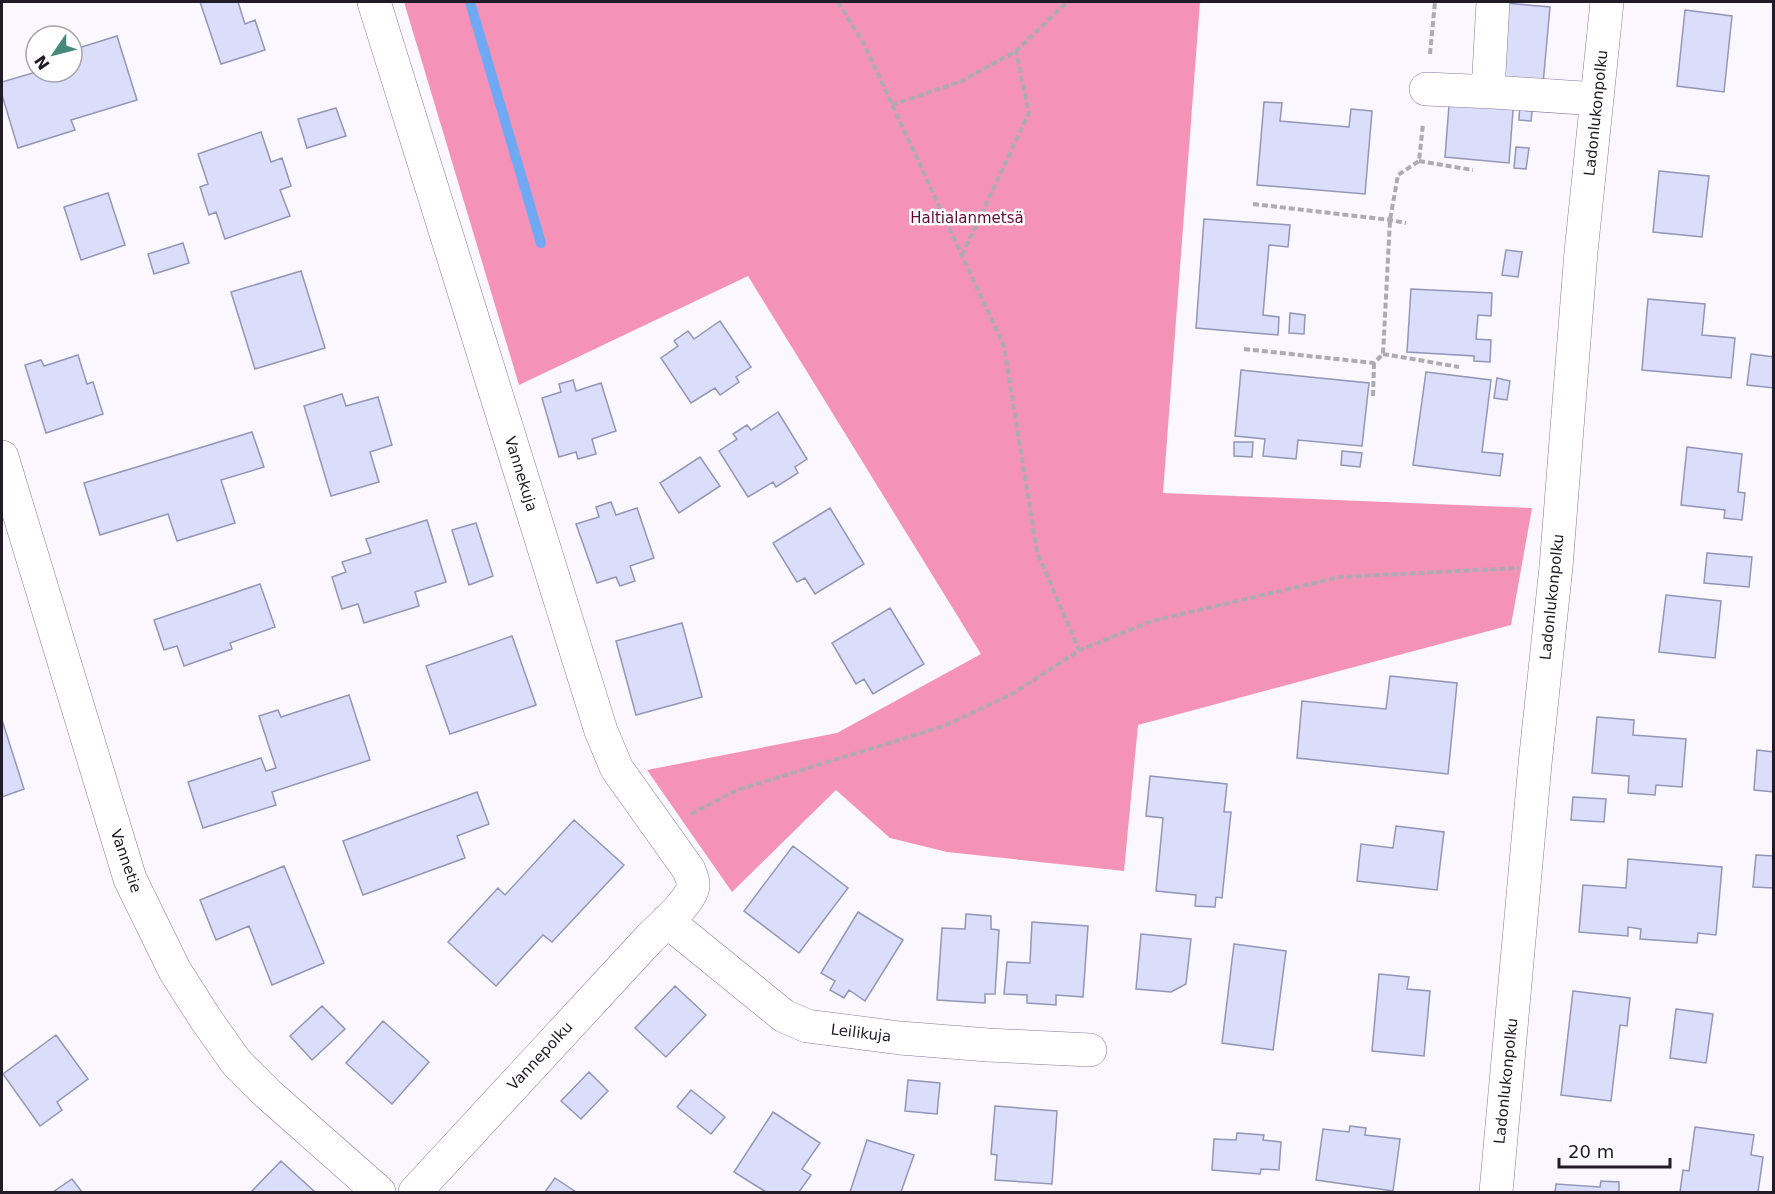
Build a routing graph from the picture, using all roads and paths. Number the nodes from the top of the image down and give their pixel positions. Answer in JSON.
{"nodes":[{"id":1,"x":374,"y":2,"type":"edge"},
{"id":2,"x":838,"y":2,"type":"edge"},
{"id":3,"x":1067,"y":2,"type":"edge"},
{"id":4,"x":1435,"y":2,"type":"edge"},
{"id":5,"x":1493,"y":2,"type":"edge"},
{"id":6,"x":1607,"y":2,"type":"edge"},
{"id":7,"x":1016,"y":51,"type":"junction"},
{"id":8,"x":1426,"y":89,"type":"junction"},
{"id":9,"x":1488,"y":91,"type":"junction"},
{"id":10,"x":1597,"y":99,"type":"junction"},
{"id":11,"x":892,"y":105,"type":"junction"},
{"id":12,"x":1419,"y":161,"type":"junction"},
{"id":13,"x":1473,"y":170,"type":"dead end"},
{"id":14,"x":1253,"y":204,"type":"dead end"},
{"id":15,"x":1390,"y":220,"type":"junction"},
{"id":16,"x":1406,"y":223,"type":"dead end"},
{"id":17,"x":962,"y":255,"type":"junction"},
{"id":18,"x":1244,"y":349,"type":"dead end"},
{"id":19,"x":1383,"y":354,"type":"junction"},
{"id":20,"x":1374,"y":363,"type":"junction"},
{"id":21,"x":1459,"y":367,"type":"dead end"},
{"id":22,"x":1373,"y":396,"type":"dead end"},
{"id":23,"x":2,"y":457,"type":"edge"},
{"id":24,"x":1556,"y":567,"type":"junction"},
{"id":25,"x":1080,"y":650,"type":"junction"},
{"id":26,"x":660,"y":831,"type":"junction"},
{"id":27,"x":667,"y":921,"type":"junction"},
{"id":28,"x":1090,"y":1050,"type":"dead end"},
{"id":29,"x":379,"y":1192,"type":"edge"},
{"id":30,"x":415,"y":1192,"type":"edge"},
{"id":31,"x":1496,"y":1192,"type":"edge"}],
"edges":[{"from":1,"to":26,"type":"street","name":"Vannekuja"},
{"from":2,"to":11,"type":"path"},
{"from":3,"to":7,"type":"path"},
{"from":4,"to":8,"type":"path"},
{"from":5,"to":9,"type":"street"},
{"from":6,"to":10,"type":"street","name":"Ladonlukonpolku"},
{"from":7,"to":11,"type":"path"},
{"from":7,"to":17,"type":"path"},
{"from":8,"to":9,"type":"street"},
{"from":8,"to":12,"type":"path"},
{"from":9,"to":10,"type":"street"},
{"from":10,"to":24,"type":"street","name":"Ladonlukonpolku"},
{"from":11,"to":17,"type":"path"},
{"from":12,"to":13,"type":"path"},
{"from":12,"to":15,"type":"path"},
{"from":14,"to":15,"type":"path"},
{"from":15,"to":16,"type":"path"},
{"from":15,"to":19,"type":"path"},
{"from":17,"to":25,"type":"path"},
{"from":18,"to":20,"type":"path"},
{"from":19,"to":20,"type":"path"},
{"from":19,"to":21,"type":"path"},
{"from":20,"to":22,"type":"path"},
{"from":23,"to":29,"type":"street","name":"Vannetie"},
{"from":24,"to":25,"type":"path"},
{"from":24,"to":31,"type":"street","name":"Ladonlukonpolku"},
{"from":25,"to":26,"type":"path"},
{"from":26,"to":27,"type":"street","name":"Vannekuja"},
{"from":27,"to":28,"type":"street","name":"Leilikuja"},
{"from":27,"to":30,"type":"street","name":"Vannepolku"}]}
